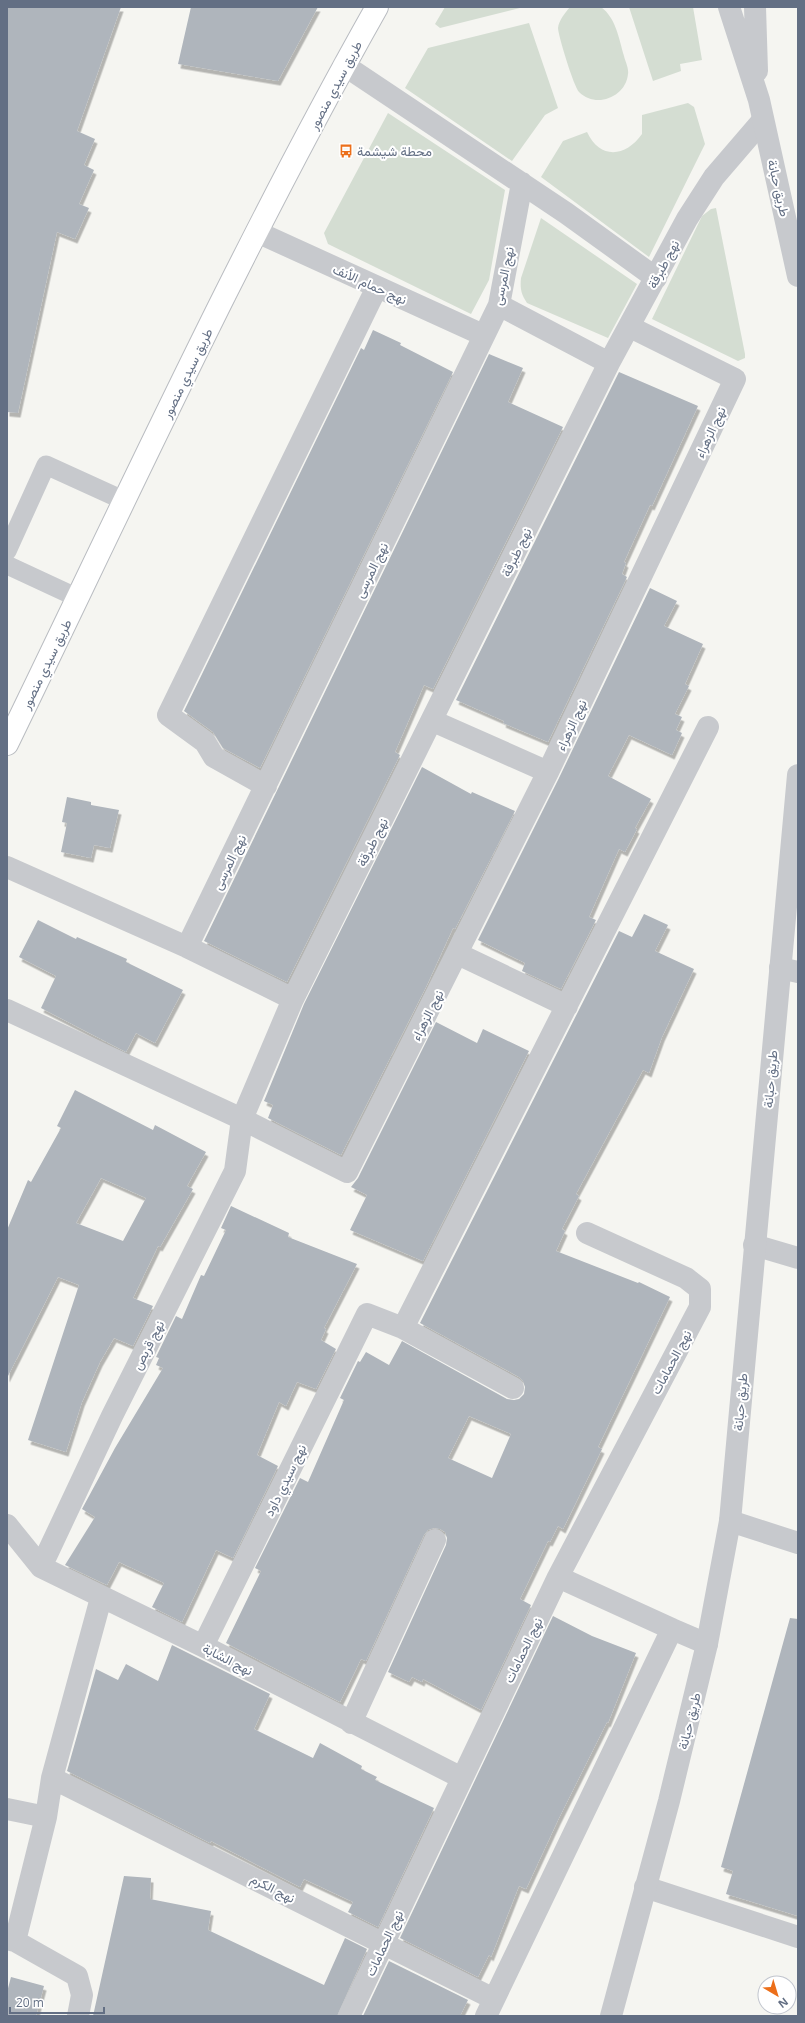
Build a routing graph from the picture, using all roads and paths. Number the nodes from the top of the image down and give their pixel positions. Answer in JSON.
{"nodes":[{"id":1,"x":377,"y":7,"type":"edge"},
{"id":2,"x":729,"y":7,"type":"edge"},
{"id":3,"x":755,"y":7,"type":"edge"},
{"id":4,"x":344,"y":65,"type":"junction"},
{"id":5,"x":761,"y":110,"type":"junction"},
{"id":6,"x":522,"y":183,"type":"junction"},
{"id":7,"x":257,"y":232,"type":"junction"},
{"id":8,"x":798,"y":276,"type":"edge"},
{"id":9,"x":656,"y":278,"type":"junction"},
{"id":10,"x":377,"y":287,"type":"junction"},
{"id":11,"x":499,"y":305,"type":"junction"},
{"id":12,"x":630,"y":327,"type":"junction"},
{"id":13,"x":483,"y":335,"type":"junction"},
{"id":14,"x":610,"y":363,"type":"junction"},
{"id":15,"x":125,"y":501,"type":"junction"},
{"id":16,"x":7,"y":551,"type":"edge"},
{"id":17,"x":7,"y":565,"type":"edge"},
{"id":18,"x":78,"y":598,"type":"junction"},
{"id":19,"x":433,"y":721,"type":"junction"},
{"id":20,"x":708,"y":727,"type":"dead end"},
{"id":21,"x":7,"y":744,"type":"edge"},
{"id":22,"x":548,"y":772,"type":"junction"},
{"id":23,"x":798,"y":775,"type":"edge"},
{"id":24,"x":266,"y":786,"type":"junction"},
{"id":25,"x":7,"y":867,"type":"edge"},
{"id":26,"x":187,"y":947,"type":"junction"},
{"id":27,"x":458,"y":954,"type":"junction"},
{"id":28,"x":789,"y":970,"type":"edge"},
{"id":29,"x":293,"y":999,"type":"junction"},
{"id":30,"x":567,"y":1006,"type":"junction"},
{"id":31,"x":7,"y":1010,"type":"edge"},
{"id":32,"x":242,"y":1119,"type":"junction"},
{"id":33,"x":587,"y":1232,"type":"dead end"},
{"id":34,"x":754,"y":1245,"type":"junction"},
{"id":35,"x":798,"y":1258,"type":"edge"},
{"id":36,"x":402,"y":1328,"type":"junction"},
{"id":37,"x":513,"y":1388,"type":"dead end"},
{"id":38,"x":730,"y":1521,"type":"junction"},
{"id":39,"x":7,"y":1525,"type":"edge"},
{"id":40,"x":435,"y":1540,"type":"dead end"},
{"id":41,"x":798,"y":1543,"type":"edge"},
{"id":42,"x":41,"y":1567,"type":"junction"},
{"id":43,"x":558,"y":1577,"type":"junction"},
{"id":44,"x":101,"y":1598,"type":"junction"},
{"id":45,"x":672,"y":1629,"type":"junction"},
{"id":46,"x":708,"y":1644,"type":"junction"},
{"id":47,"x":203,"y":1646,"type":"junction"},
{"id":48,"x":351,"y":1723,"type":"junction"},
{"id":49,"x":52,"y":1778,"type":"junction"},
{"id":50,"x":462,"y":1778,"type":"junction"},
{"id":51,"x":7,"y":1809,"type":"edge"},
{"id":52,"x":46,"y":1817,"type":"junction"},
{"id":53,"x":646,"y":1887,"type":"junction"},
{"id":54,"x":798,"y":1938,"type":"edge"},
{"id":55,"x":11,"y":1940,"type":"edge"},
{"id":56,"x":384,"y":1944,"type":"junction"},
{"id":57,"x":490,"y":2008,"type":"edge"},
{"id":58,"x":78,"y":2016,"type":"edge"},
{"id":59,"x":349,"y":2016,"type":"edge"},
{"id":60,"x":611,"y":2016,"type":"edge"}],
"edges":[{"from":1,"to":4,"type":"main road","name":"طريق سيدي منصور"},
{"from":2,"to":5,"type":"street","name":"طريق حبانة"},
{"from":3,"to":5,"type":"street","name":"طريق حبانة"},
{"from":4,"to":6,"type":"street"},
{"from":4,"to":7,"type":"main road","name":"طريق سيدي منصور"},
{"from":5,"to":8,"type":"street","name":"طريق حبانة"},
{"from":5,"to":9,"type":"street","name":"نهج طبرقة"},
{"from":6,"to":9,"type":"street"},
{"from":6,"to":11,"type":"street","name":"نهج المرسى"},
{"from":7,"to":10,"type":"street","name":"نهج حمام الأنف"},
{"from":7,"to":15,"type":"main road","name":"طريق سيدي منصور"},
{"from":9,"to":12,"type":"street","name":"نهج طبرقة"},
{"from":10,"to":13,"type":"street","name":"نهج حمام الأنف"},
{"from":10,"to":24,"type":"street"},
{"from":11,"to":13,"type":"street","name":"نهج المرسى"},
{"from":11,"to":14,"type":"street"},
{"from":12,"to":14,"type":"street","name":"نهج طبرقة"},
{"from":12,"to":22,"type":"street","name":"نهج الزهراء"},
{"from":13,"to":24,"type":"street","name":"نهج المرسى"},
{"from":14,"to":19,"type":"street","name":"نهج طبرقة"},
{"from":15,"to":16,"type":"lane"},
{"from":15,"to":18,"type":"main road","name":"طريق سيدي منصور"},
{"from":17,"to":18,"type":"lane"},
{"from":18,"to":21,"type":"main road","name":"طريق سيدي منصور"},
{"from":19,"to":22,"type":"street"},
{"from":19,"to":29,"type":"street","name":"نهج طبرقة"},
{"from":20,"to":30,"type":"street"},
{"from":22,"to":27,"type":"street","name":"نهج الزهراء"},
{"from":23,"to":28,"type":"street","name":"طريق حبانة"},
{"from":24,"to":26,"type":"street","name":"نهج المرسى"},
{"from":25,"to":26,"type":"street"},
{"from":26,"to":29,"type":"street"},
{"from":27,"to":30,"type":"street"},
{"from":27,"to":32,"type":"street","name":"نهج الزهراء"},
{"from":28,"to":34,"type":"street","name":"طريق حبانة"},
{"from":29,"to":32,"type":"street","name":"نهج طبرقة"},
{"from":30,"to":36,"type":"street"},
{"from":31,"to":32,"type":"street"},
{"from":32,"to":42,"type":"street","name":"نهج قربص"},
{"from":33,"to":43,"type":"street","name":"نهج الحمامات"},
{"from":34,"to":35,"type":"street"},
{"from":34,"to":38,"type":"street","name":"طريق حبانة"},
{"from":36,"to":37,"type":"street"},
{"from":36,"to":47,"type":"street","name":"نهج سيدي داود"},
{"from":38,"to":41,"type":"street"},
{"from":38,"to":46,"type":"street","name":"طريق حبانة"},
{"from":39,"to":42,"type":"street","name":"نهج الشابة"},
{"from":40,"to":48,"type":"street"},
{"from":42,"to":44,"type":"street","name":"نهج الشابة"},
{"from":43,"to":45,"type":"street"},
{"from":43,"to":50,"type":"street","name":"نهج الحمامات"},
{"from":44,"to":47,"type":"street","name":"نهج الشابة"},
{"from":44,"to":49,"type":"street"},
{"from":45,"to":46,"type":"street"},
{"from":45,"to":57,"type":"street"},
{"from":46,"to":53,"type":"street","name":"طريق حبانة"},
{"from":47,"to":48,"type":"street","name":"نهج الشابة"},
{"from":48,"to":50,"type":"street","name":"نهج الشابة"},
{"from":49,"to":52,"type":"street"},
{"from":49,"to":56,"type":"street","name":"نهج الكرم"},
{"from":50,"to":56,"type":"street","name":"نهج الحمامات"},
{"from":51,"to":52,"type":"street"},
{"from":52,"to":55,"type":"street"},
{"from":53,"to":54,"type":"street"},
{"from":53,"to":60,"type":"street","name":"طريق حبانة"},
{"from":55,"to":58,"type":"street"},
{"from":56,"to":57,"type":"street","name":"نهج الكرم"},
{"from":56,"to":59,"type":"street","name":"نهج الحمامات"}]}
